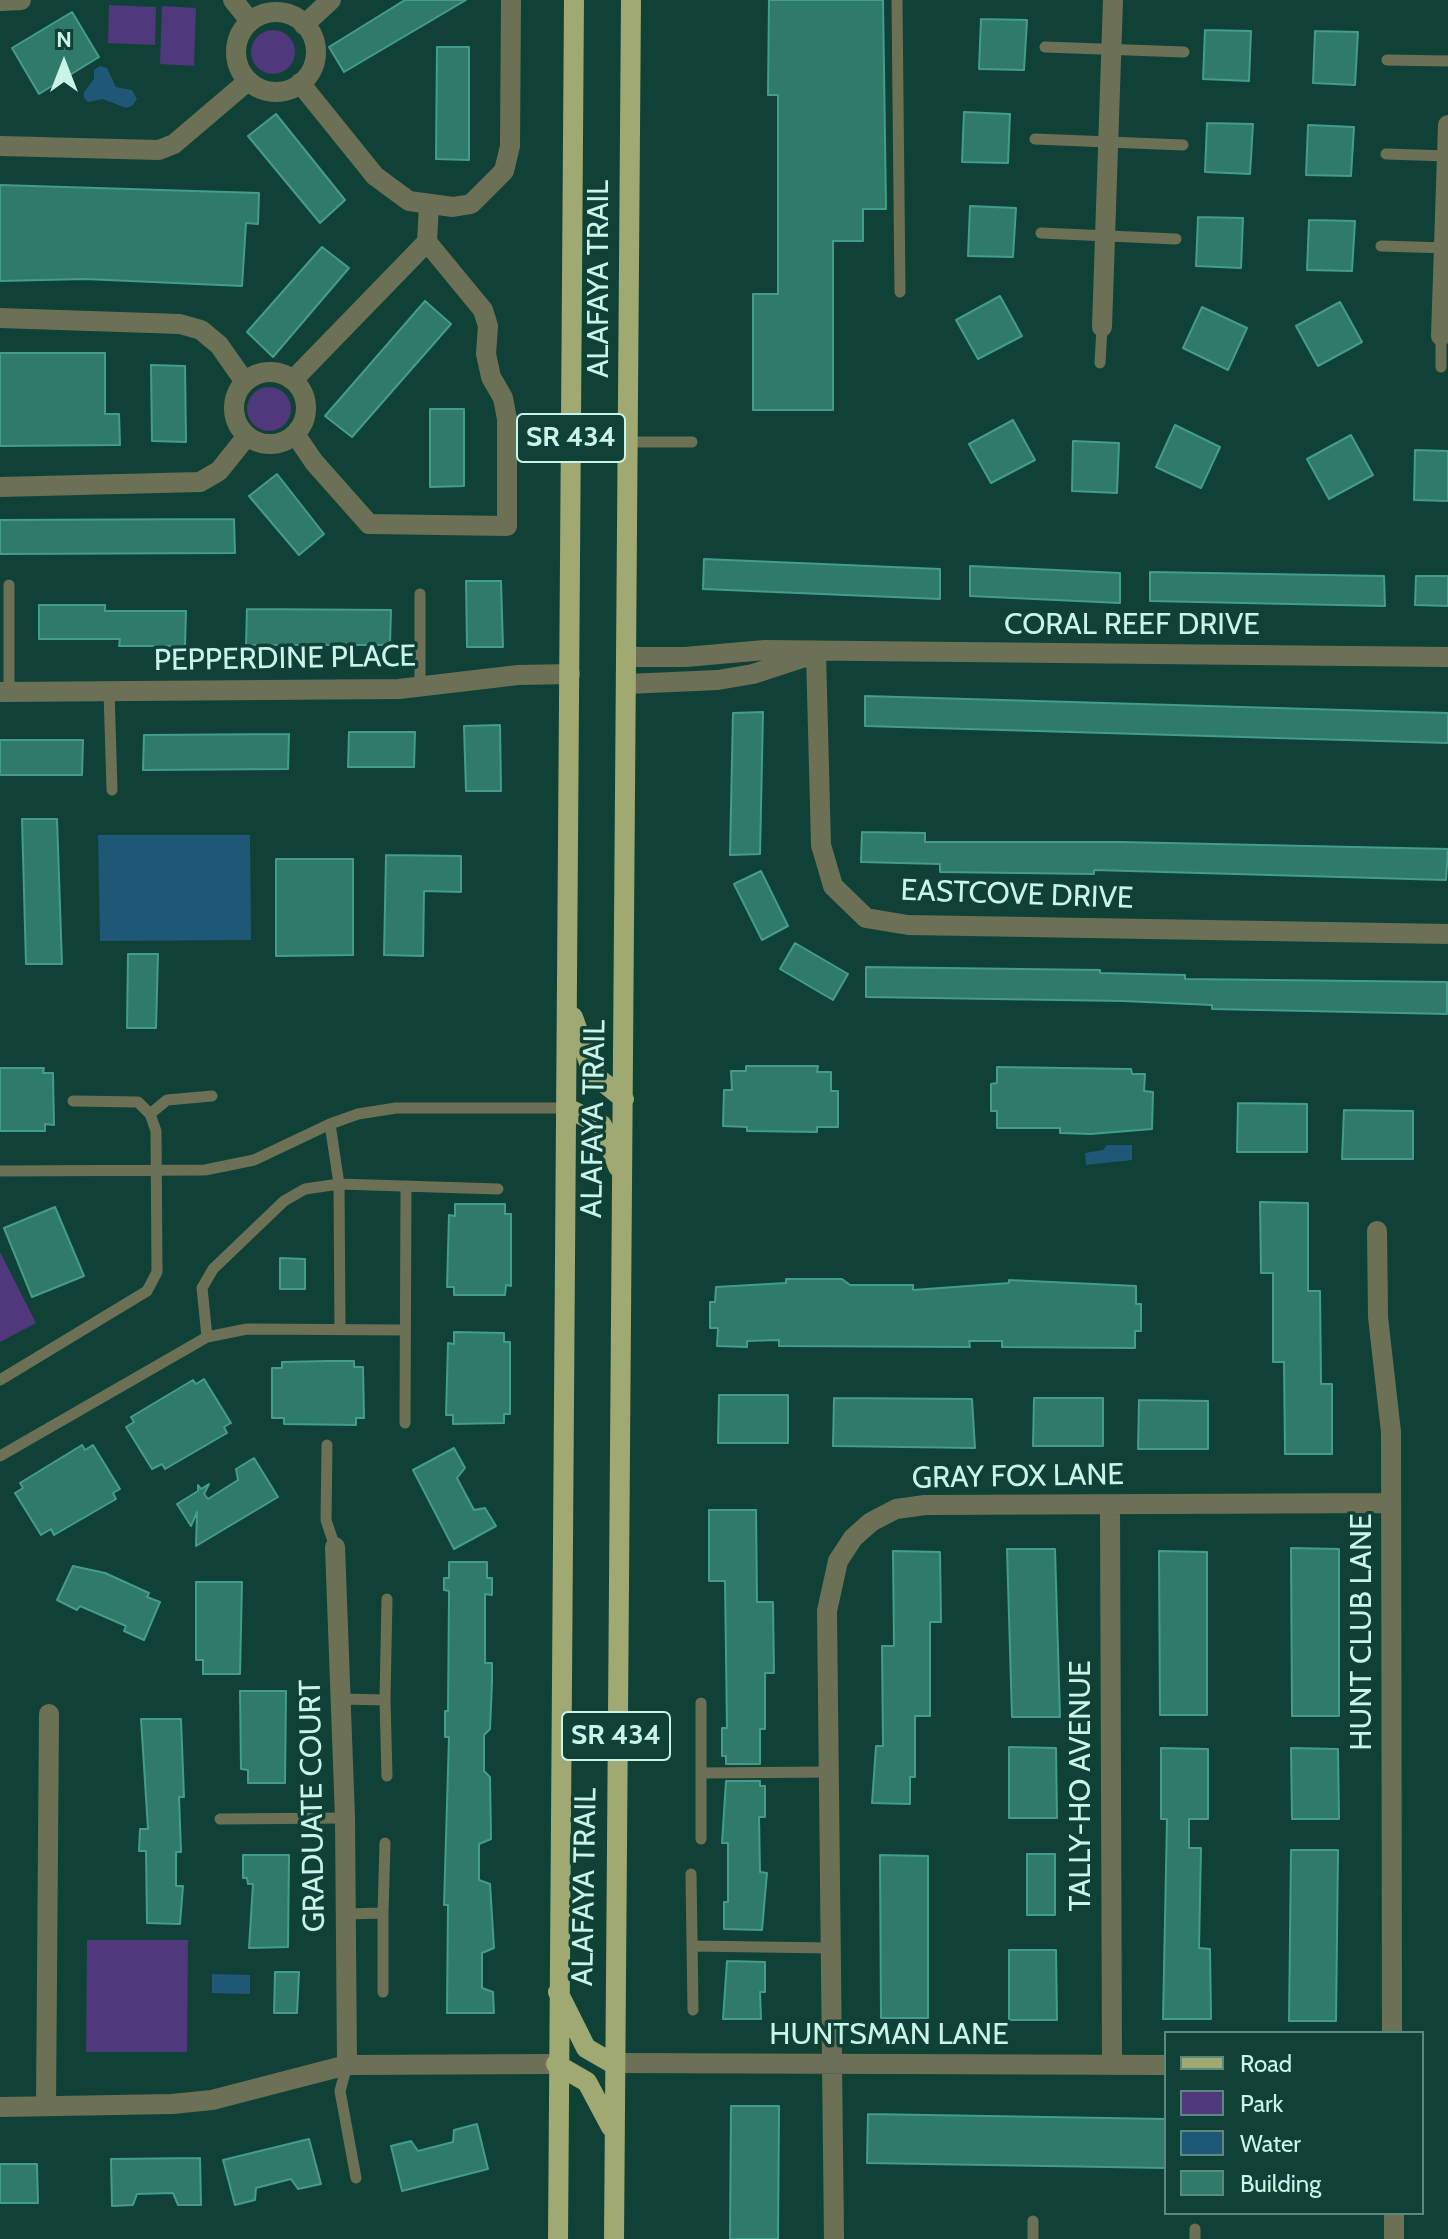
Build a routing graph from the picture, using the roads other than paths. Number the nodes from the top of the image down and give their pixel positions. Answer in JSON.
{"nodes":[{"id":1,"x":21,"y":0,"type":"edge"},
{"id":2,"x":233,"y":0,"type":"edge"},
{"id":3,"x":331,"y":0,"type":"edge"},
{"id":4,"x":511,"y":0,"type":"edge"},
{"id":5,"x":574,"y":0,"type":"edge"},
{"id":6,"x":631,"y":0,"type":"edge"},
{"id":7,"x":897,"y":0,"type":"edge"},
{"id":8,"x":1113,"y":0,"type":"edge"},
{"id":9,"x":0,"y":1,"type":"edge"},
{"id":10,"x":250,"y":21,"type":"junction"},
{"id":11,"x":304,"y":25,"type":"junction"},
{"id":12,"x":1045,"y":47,"type":"dead end"},
{"id":13,"x":1111,"y":49,"type":"junction"},
{"id":14,"x":1184,"y":52,"type":"dead end"},
{"id":15,"x":1387,"y":60,"type":"dead end"},
{"id":16,"x":1448,"y":61,"type":"edge"},
{"id":17,"x":248,"y":81,"type":"junction"},
{"id":18,"x":300,"y":83,"type":"junction"},
{"id":19,"x":1448,"y":125,"type":"edge"},
{"id":20,"x":1035,"y":139,"type":"dead end"},
{"id":21,"x":1108,"y":142,"type":"junction"},
{"id":22,"x":1183,"y":145,"type":"dead end"},
{"id":23,"x":0,"y":146,"type":"edge"},
{"id":24,"x":1386,"y":154,"type":"dead end"},
{"id":25,"x":1448,"y":156,"type":"edge"},
{"id":26,"x":429,"y":204,"type":"junction"},
{"id":27,"x":1041,"y":233,"type":"dead end"},
{"id":28,"x":1105,"y":236,"type":"junction"},
{"id":29,"x":1176,"y":239,"type":"dead end"},
{"id":30,"x":427,"y":242,"type":"junction"},
{"id":31,"x":1381,"y":246,"type":"dead end"},
{"id":32,"x":1446,"y":248,"type":"edge"},
{"id":33,"x":900,"y":292,"type":"dead end"},
{"id":34,"x":0,"y":318,"type":"edge"},
{"id":35,"x":1102,"y":327,"type":"joint"},
{"id":36,"x":1441,"y":336,"type":"joint"},
{"id":37,"x":1100,"y":363,"type":"dead end"},
{"id":38,"x":1441,"y":367,"type":"dead end"},
{"id":39,"x":293,"y":380,"type":"junction"},
{"id":40,"x":245,"y":382,"type":"junction"},
{"id":41,"x":295,"y":434,"type":"junction"},
{"id":42,"x":247,"y":436,"type":"junction"},
{"id":43,"x":628,"y":442,"type":"junction"},
{"id":44,"x":692,"y":442,"type":"dead end"},
{"id":45,"x":0,"y":487,"type":"edge"},
{"id":46,"x":9,"y":585,"type":"dead end"},
{"id":47,"x":420,"y":594,"type":"dead end"},
{"id":48,"x":816,"y":653,"type":"junction"},
{"id":49,"x":627,"y":657,"type":"junction"},
{"id":50,"x":1448,"y":657,"type":"edge"},
{"id":51,"x":570,"y":674,"type":"junction"},
{"id":52,"x":627,"y":684,"type":"junction"},
{"id":53,"x":420,"y":687,"type":"junction"},
{"id":54,"x":109,"y":691,"type":"junction"},
{"id":55,"x":4,"y":692,"type":"edge"},
{"id":56,"x":112,"y":790,"type":"dead end"},
{"id":57,"x":1448,"y":934,"type":"edge"},
{"id":58,"x":568,"y":1002,"type":"junction"},
{"id":59,"x":212,"y":1096,"type":"dead end"},
{"id":60,"x":624,"y":1099,"type":"junction"},
{"id":61,"x":73,"y":1101,"type":"dead end"},
{"id":62,"x":567,"y":1108,"type":"junction"},
{"id":63,"x":150,"y":1114,"type":"junction"},
{"id":64,"x":330,"y":1124,"type":"junction"},
{"id":65,"x":157,"y":1170,"type":"junction"},
{"id":66,"x":0,"y":1171,"type":"edge"},
{"id":67,"x":623,"y":1178,"type":"junction"},
{"id":68,"x":339,"y":1184,"type":"junction"},
{"id":69,"x":406,"y":1186,"type":"junction"},
{"id":70,"x":498,"y":1189,"type":"dead end"},
{"id":71,"x":1377,"y":1231,"type":"dead end"},
{"id":72,"x":340,"y":1329,"type":"junction"},
{"id":73,"x":405,"y":1330,"type":"junction"},
{"id":74,"x":207,"y":1337,"type":"junction"},
{"id":75,"x":0,"y":1380,"type":"edge"},
{"id":76,"x":405,"y":1423,"type":"dead end"},
{"id":77,"x":327,"y":1445,"type":"dead end"},
{"id":78,"x":0,"y":1456,"type":"edge"},
{"id":79,"x":1391,"y":1503,"type":"junction"},
{"id":80,"x":1110,"y":1506,"type":"junction"},
{"id":81,"x":335,"y":1547,"type":"joint"},
{"id":82,"x":387,"y":1599,"type":"dead end"},
{"id":83,"x":341,"y":1699,"type":"junction"},
{"id":84,"x":385,"y":1700,"type":"junction"},
{"id":85,"x":701,"y":1703,"type":"dead end"},
{"id":86,"x":49,"y":1714,"type":"dead end"},
{"id":87,"x":830,"y":1772,"type":"junction"},
{"id":88,"x":702,"y":1773,"type":"junction"},
{"id":89,"x":387,"y":1776,"type":"dead end"},
{"id":90,"x":345,"y":1818,"type":"junction"},
{"id":91,"x":220,"y":1819,"type":"dead end"},
{"id":92,"x":701,"y":1839,"type":"dead end"},
{"id":93,"x":385,"y":1843,"type":"dead end"},
{"id":94,"x":691,"y":1874,"type":"dead end"},
{"id":95,"x":383,"y":1913,"type":"junction"},
{"id":96,"x":346,"y":1914,"type":"junction"},
{"id":97,"x":692,"y":1946,"type":"junction"},
{"id":98,"x":831,"y":1948,"type":"junction"},
{"id":99,"x":557,"y":1988,"type":"junction"},
{"id":100,"x":383,"y":1992,"type":"dead end"},
{"id":101,"x":693,"y":2010,"type":"dead end"},
{"id":102,"x":1392,"y":2031,"type":"edge"},
{"id":103,"x":612,"y":2063,"type":"junction"},
{"id":104,"x":556,"y":2064,"type":"junction"},
{"id":105,"x":347,"y":2065,"type":"junction"},
{"id":106,"x":1112,"y":2065,"type":"junction"},
{"id":107,"x":1164,"y":2065,"type":"edge"},
{"id":108,"x":831,"y":2066,"type":"junction"},
{"id":109,"x":46,"y":2106,"type":"junction"},
{"id":110,"x":0,"y":2107,"type":"edge"},
{"id":111,"x":612,"y":2130,"type":"junction"},
{"id":112,"x":356,"y":2178,"type":"dead end"},
{"id":113,"x":1394,"y":2215,"type":"edge"},
{"id":114,"x":1033,"y":2221,"type":"dead end"},
{"id":115,"x":558,"y":2239,"type":"edge"},
{"id":116,"x":614,"y":2239,"type":"edge"},
{"id":117,"x":834,"y":2239,"type":"edge"},
{"id":118,"x":1033,"y":2239,"type":"edge"},
{"id":119,"x":1394,"y":2239,"type":"edge"}],
"edges":[{"from":1,"to":9,"type":"street"},
{"from":2,"to":10,"type":"street"},
{"from":3,"to":11,"type":"street"},
{"from":4,"to":26,"type":"street"},
{"from":5,"to":51,"type":"main road","name":"ALAFAYA TRAIL","number":"SR 434"},
{"from":6,"to":43,"type":"main road","name":"ALAFAYA TRAIL","number":"SR 434"},
{"from":7,"to":33,"type":"lane"},
{"from":8,"to":13,"type":"street"},
{"from":10,"to":11,"type":"street"},
{"from":10,"to":17,"type":"street"},
{"from":11,"to":18,"type":"street"},
{"from":12,"to":13,"type":"lane"},
{"from":13,"to":14,"type":"lane"},
{"from":13,"to":21,"type":"street"},
{"from":15,"to":16,"type":"lane"},
{"from":17,"to":18,"type":"street"},
{"from":17,"to":23,"type":"street"},
{"from":18,"to":26,"type":"street"},
{"from":19,"to":25,"type":"street"},
{"from":20,"to":21,"type":"lane"},
{"from":21,"to":22,"type":"lane"},
{"from":21,"to":28,"type":"street"},
{"from":24,"to":25,"type":"lane"},
{"from":25,"to":32,"type":"street"},
{"from":26,"to":30,"type":"street"},
{"from":27,"to":28,"type":"lane"},
{"from":28,"to":29,"type":"lane"},
{"from":28,"to":35,"type":"street"},
{"from":30,"to":39,"type":"street"},
{"from":30,"to":41,"type":"street"},
{"from":31,"to":32,"type":"lane"},
{"from":32,"to":36,"type":"street"},
{"from":34,"to":40,"type":"street"},
{"from":35,"to":37,"type":"lane"},
{"from":36,"to":38,"type":"lane"},
{"from":39,"to":40,"type":"street"},
{"from":39,"to":41,"type":"street"},
{"from":40,"to":42,"type":"street"},
{"from":41,"to":42,"type":"street"},
{"from":42,"to":45,"type":"street"},
{"from":43,"to":44,"type":"lane"},
{"from":43,"to":49,"type":"main road","name":"ALAFAYA TRAIL","number":"SR 434"},
{"from":46,"to":55,"type":"lane"},
{"from":47,"to":53,"type":"lane"},
{"from":48,"to":49,"type":"street","name":"CORAL REEF DRIVE"},
{"from":48,"to":50,"type":"street","name":"CORAL REEF DRIVE"},
{"from":48,"to":52,"type":"street","name":"CORAL REEF DRIVE"},
{"from":48,"to":57,"type":"street","name":"EASTCOVE DRIVE"},
{"from":49,"to":52,"type":"main road","name":"ALAFAYA TRAIL","number":"SR 434"},
{"from":51,"to":53,"type":"street","name":"PEPPERDINE PLACE"},
{"from":51,"to":58,"type":"main road","name":"ALAFAYA TRAIL","number":"SR 434"},
{"from":52,"to":60,"type":"main road","name":"ALAFAYA TRAIL","number":"SR 434"},
{"from":53,"to":54,"type":"street","name":"PEPPERDINE PLACE"},
{"from":54,"to":55,"type":"street","name":"PEPPERDINE PLACE"},
{"from":54,"to":56,"type":"lane"},
{"from":58,"to":60,"type":"main road"},
{"from":58,"to":62,"type":"main road","name":"ALAFAYA TRAIL","number":"SR 434"},
{"from":59,"to":63,"type":"lane"},
{"from":60,"to":67,"type":"main road","name":"ALAFAYA TRAIL","number":"SR 434"},
{"from":61,"to":63,"type":"lane"},
{"from":62,"to":64,"type":"lane"},
{"from":62,"to":67,"type":"main road"},
{"from":62,"to":99,"type":"main road","name":"ALAFAYA TRAIL","number":"SR 434"},
{"from":63,"to":65,"type":"lane"},
{"from":64,"to":65,"type":"lane"},
{"from":64,"to":68,"type":"lane"},
{"from":65,"to":66,"type":"lane"},
{"from":65,"to":75,"type":"lane"},
{"from":67,"to":103,"type":"main road","name":"ALAFAYA TRAIL","number":"SR 434"},
{"from":68,"to":69,"type":"lane"},
{"from":68,"to":72,"type":"lane"},
{"from":68,"to":74,"type":"lane"},
{"from":69,"to":70,"type":"lane"},
{"from":69,"to":73,"type":"lane"},
{"from":71,"to":79,"type":"street","name":"HUNT CLUB LANE"},
{"from":72,"to":73,"type":"lane"},
{"from":72,"to":74,"type":"lane"},
{"from":73,"to":76,"type":"lane"},
{"from":74,"to":78,"type":"lane"},
{"from":77,"to":81,"type":"lane"},
{"from":79,"to":80,"type":"street","name":"GRAY FOX LANE"},
{"from":79,"to":102,"type":"street","name":"HUNT CLUB LANE"},
{"from":80,"to":87,"type":"street","name":"GRAY FOX LANE"},
{"from":80,"to":106,"type":"street","name":"TALLY-HO AVENUE"},
{"from":81,"to":83,"type":"street","name":"GRADUATE COURT"},
{"from":82,"to":84,"type":"lane"},
{"from":83,"to":84,"type":"lane"},
{"from":83,"to":90,"type":"street","name":"GRADUATE COURT"},
{"from":84,"to":89,"type":"lane"},
{"from":85,"to":88,"type":"lane"},
{"from":86,"to":109,"type":"street"},
{"from":87,"to":88,"type":"lane"},
{"from":87,"to":98,"type":"street","name":"GRAY FOX LANE"},
{"from":88,"to":92,"type":"lane"},
{"from":90,"to":91,"type":"lane"},
{"from":90,"to":96,"type":"street","name":"GRADUATE COURT"},
{"from":93,"to":95,"type":"lane"},
{"from":94,"to":97,"type":"lane"},
{"from":95,"to":96,"type":"lane"},
{"from":95,"to":100,"type":"lane"},
{"from":96,"to":105,"type":"street","name":"GRADUATE COURT"},
{"from":97,"to":98,"type":"lane"},
{"from":97,"to":101,"type":"lane"},
{"from":98,"to":108,"type":"street","name":"GRAY FOX LANE"},
{"from":99,"to":103,"type":"main road"},
{"from":99,"to":104,"type":"main road","name":"ALAFAYA TRAIL","number":"SR 434"},
{"from":103,"to":108,"type":"street","name":"HUNTSMAN LANE"},
{"from":103,"to":111,"type":"main road","name":"ALAFAYA TRAIL","number":"SR 434"},
{"from":104,"to":105,"type":"street"},
{"from":104,"to":111,"type":"main road"},
{"from":104,"to":115,"type":"main road","name":"ALAFAYA TRAIL","number":"SR 434"},
{"from":105,"to":109,"type":"street"},
{"from":105,"to":112,"type":"lane"},
{"from":106,"to":107,"type":"street","name":"HUNTSMAN LANE"},
{"from":106,"to":108,"type":"street","name":"HUNTSMAN LANE"},
{"from":108,"to":117,"type":"street","name":"GRAY FOX LANE"},
{"from":109,"to":110,"type":"street"},
{"from":111,"to":116,"type":"main road","name":"ALAFAYA TRAIL","number":"SR 434"},
{"from":113,"to":119,"type":"street"},
{"from":114,"to":118,"type":"lane"}]}
